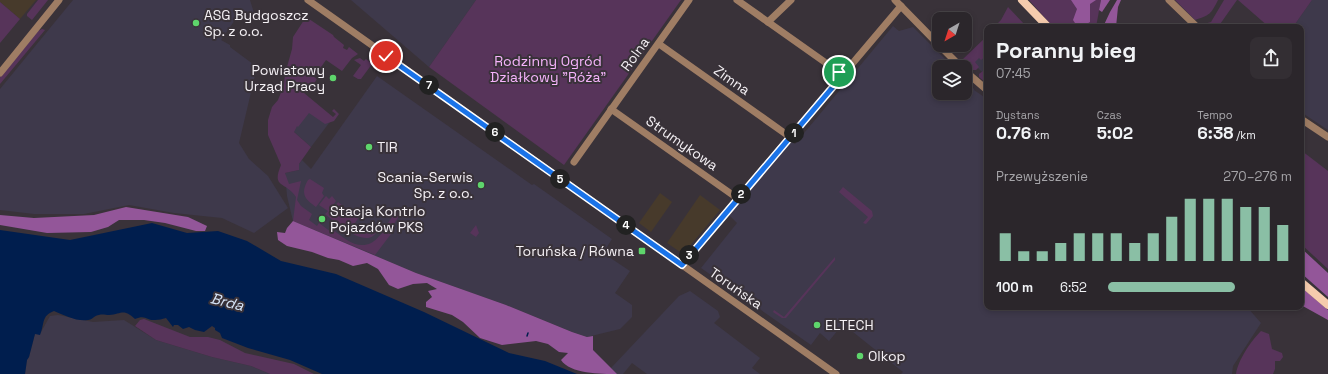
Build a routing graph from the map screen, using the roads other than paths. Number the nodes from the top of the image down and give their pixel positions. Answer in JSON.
{"nodes":[{"id":1,"x":60,"y":0,"type":"edge"},
{"id":2,"x":308,"y":0,"type":"edge"},
{"id":3,"x":690,"y":0,"type":"edge"},
{"id":4,"x":737,"y":0,"type":"edge"},
{"id":5,"x":791,"y":0,"type":"edge"},
{"id":6,"x":896,"y":0,"type":"edge"},
{"id":7,"x":1022,"y":0,"type":"edge"},
{"id":8,"x":1169,"y":0,"type":"edge"},
{"id":9,"x":901,"y":6,"type":"junction"},
{"id":10,"x":768,"y":22,"type":"junction"},
{"id":11,"x":1045,"y":24,"type":"edge"},
{"id":12,"x":1194,"y":24,"type":"edge"},
{"id":13,"x":932,"y":38,"type":"edge"},
{"id":14,"x":658,"y":44,"type":"junction"},
{"id":15,"x":946,"y":52,"type":"edge"},
{"id":16,"x":954,"y":60,"type":"edge"},
{"id":17,"x":0,"y":73,"type":"edge"},
{"id":18,"x":843,"y":75,"type":"junction"},
{"id":19,"x":972,"y":77,"type":"edge"},
{"id":20,"x":984,"y":87,"type":"edge"},
{"id":21,"x":611,"y":109,"type":"junction"},
{"id":22,"x":1304,"y":121,"type":"edge"},
{"id":23,"x":790,"y":137,"type":"junction"},
{"id":24,"x":1328,"y":138,"type":"edge"},
{"id":25,"x":574,"y":162,"type":"dead end"},
{"id":26,"x":737,"y":198,"type":"junction"},
{"id":27,"x":682,"y":265,"type":"junction"},
{"id":28,"x":1304,"y":285,"type":"edge"},
{"id":29,"x":1328,"y":305,"type":"edge"},
{"id":30,"x":836,"y":374,"type":"edge"}],
"edges":[{"from":1,"to":17,"type":"street"},
{"from":2,"to":27,"type":"street","name":"Toruńska"},
{"from":3,"to":14,"type":"street","name":"Rolna"},
{"from":4,"to":10,"type":"street"},
{"from":5,"to":10,"type":"street"},
{"from":6,"to":9,"type":"street"},
{"from":7,"to":11,"type":"main road"},
{"from":8,"to":12,"type":"street"},
{"from":9,"to":13,"type":"street"},
{"from":9,"to":18,"type":"street"},
{"from":10,"to":18,"type":"street"},
{"from":14,"to":21,"type":"street","name":"Rolna"},
{"from":14,"to":23,"type":"street","name":"Zimna"},
{"from":15,"to":16,"type":"street"},
{"from":18,"to":23,"type":"street"},
{"from":19,"to":20,"type":"street"},
{"from":21,"to":25,"type":"street","name":"Rolna"},
{"from":21,"to":26,"type":"street","name":"Strumykowa"},
{"from":22,"to":24,"type":"street"},
{"from":23,"to":26,"type":"street"},
{"from":26,"to":27,"type":"street"},
{"from":27,"to":30,"type":"street","name":"Toruńska"},
{"from":28,"to":29,"type":"main road"}]}
